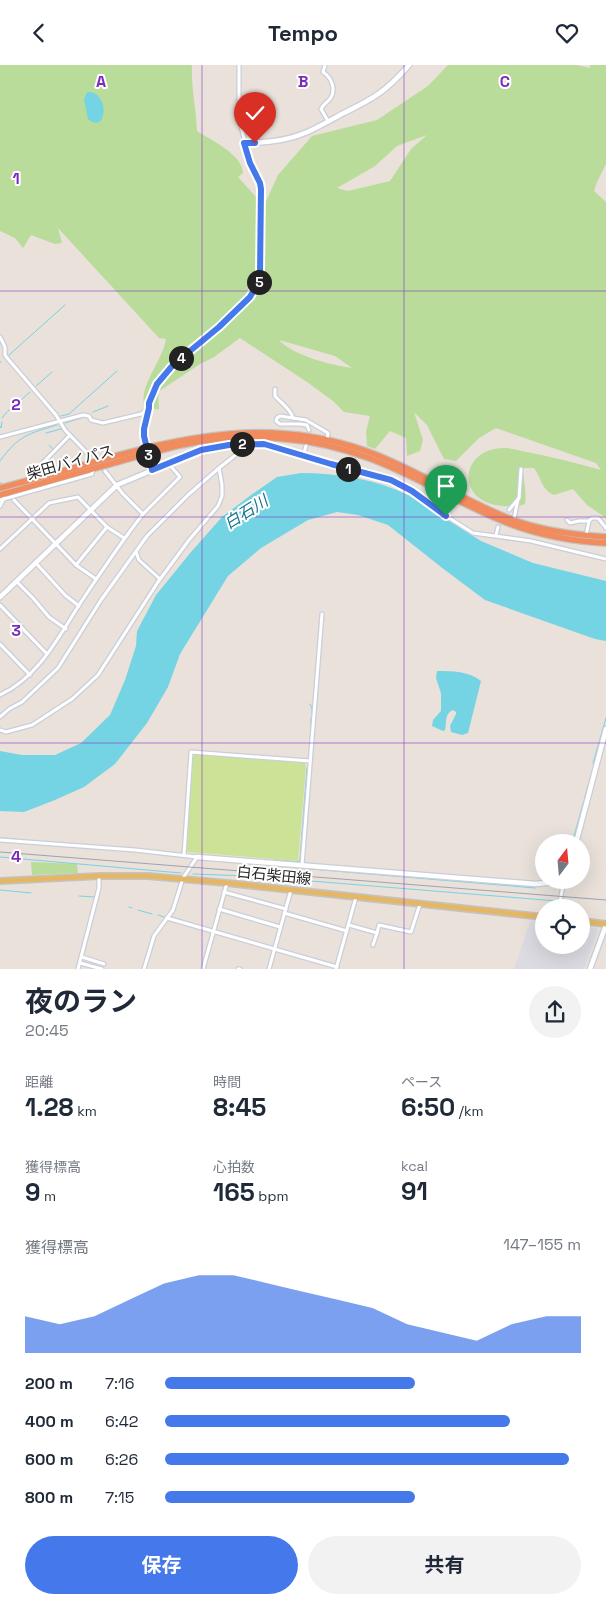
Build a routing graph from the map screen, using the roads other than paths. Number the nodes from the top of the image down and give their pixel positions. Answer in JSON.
{"nodes":[{"id":1,"x":239,"y":65,"type":"edge"},
{"id":2,"x":325,"y":65,"type":"edge"},
{"id":3,"x":409,"y":65,"type":"edge"},
{"id":4,"x":328,"y":121,"type":"junction"},
{"id":5,"x":244,"y":143,"type":"junction"},
{"id":6,"x":0,"y":337,"type":"edge"},
{"id":7,"x":275,"y":389,"type":"dead end"},
{"id":8,"x":149,"y":408,"type":"junction"},
{"id":9,"x":293,"y":418,"type":"junction"},
{"id":10,"x":60,"y":421,"type":"junction"},
{"id":11,"x":309,"y":430,"type":"dead end"},
{"id":12,"x":70,"y":435,"type":"junction"},
{"id":13,"x":0,"y":437,"type":"edge"},
{"id":14,"x":327,"y":439,"type":"junction"},
{"id":15,"x":246,"y":444,"type":"junction"},
{"id":16,"x":270,"y":445,"type":"joint"},
{"id":17,"x":306,"y":446,"type":"dead end"},
{"id":18,"x":147,"y":451,"type":"junction"},
{"id":19,"x":90,"y":455,"type":"dead end"},
{"id":20,"x":303,"y":456,"type":"junction"},
{"id":21,"x":168,"y":463,"type":"junction"},
{"id":22,"x":219,"y":468,"type":"junction"},
{"id":23,"x":521,"y":469,"type":"dead end"},
{"id":24,"x":152,"y":470,"type":"junction"},
{"id":25,"x":105,"y":471,"type":"dead end"},
{"id":26,"x":34,"y":479,"type":"junction"},
{"id":27,"x":117,"y":485,"type":"junction"},
{"id":28,"x":1,"y":495,"type":"edge"},
{"id":29,"x":518,"y":498,"type":"junction"},
{"id":30,"x":14,"y":500,"type":"dead end"},
{"id":31,"x":0,"y":506,"type":"edge"},
{"id":32,"x":91,"y":510,"type":"junction"},
{"id":33,"x":509,"y":510,"type":"dead end"},
{"id":34,"x":143,"y":514,"type":"junction"},
{"id":35,"x":33,"y":519,"type":"junction"},
{"id":36,"x":514,"y":520,"type":"junction"},
{"id":37,"x":567,"y":520,"type":"dead end"},
{"id":38,"x":589,"y":521,"type":"junction"},
{"id":39,"x":107,"y":527,"type":"junction"},
{"id":40,"x":498,"y":527,"type":"dead end"},
{"id":41,"x":606,"y":528,"type":"edge"},
{"id":42,"x":496,"y":535,"type":"junction"},
{"id":43,"x":586,"y":536,"type":"junction"},
{"id":44,"x":606,"y":537,"type":"edge"},
{"id":45,"x":124,"y":538,"type":"junction"},
{"id":46,"x":57,"y":543,"type":"junction"},
{"id":47,"x":606,"y":543,"type":"edge"},
{"id":48,"x":0,"y":549,"type":"edge"},
{"id":49,"x":136,"y":552,"type":"junction"},
{"id":50,"x":606,"y":559,"type":"edge"},
{"id":51,"x":35,"y":562,"type":"junction"},
{"id":52,"x":76,"y":565,"type":"junction"},
{"id":53,"x":96,"y":579,"type":"junction"},
{"id":54,"x":160,"y":579,"type":"junction"},
{"id":55,"x":16,"y":581,"type":"junction"},
{"id":56,"x":0,"y":597,"type":"edge"},
{"id":57,"x":0,"y":605,"type":"edge"},
{"id":58,"x":79,"y":605,"type":"junction"},
{"id":59,"x":322,"y":614,"type":"dead end"},
{"id":60,"x":66,"y":629,"type":"junction"},
{"id":61,"x":0,"y":644,"type":"edge"},
{"id":62,"x":47,"y":654,"type":"junction"},
{"id":63,"x":30,"y":675,"type":"junction"},
{"id":64,"x":0,"y":695,"type":"edge"},
{"id":65,"x":0,"y":717,"type":"edge"},
{"id":66,"x":606,"y":729,"type":"edge"},
{"id":67,"x":0,"y":730,"type":"edge"},
{"id":68,"x":310,"y":761,"type":"junction"},
{"id":69,"x":578,"y":834,"type":"edge"},
{"id":70,"x":0,"y":840,"type":"edge"},
{"id":71,"x":184,"y":855,"type":"junction"},
{"id":72,"x":197,"y":857,"type":"junction"},
{"id":73,"x":302,"y":865,"type":"junction"},
{"id":74,"x":99,"y":876,"type":"junction"},
{"id":75,"x":183,"y":878,"type":"junction"},
{"id":76,"x":0,"y":881,"type":"edge"},
{"id":77,"x":227,"y":883,"type":"junction"},
{"id":78,"x":535,"y":883,"type":"edge"},
{"id":79,"x":291,"y":890,"type":"junction"},
{"id":80,"x":224,"y":892,"type":"junction"},
{"id":81,"x":356,"y":897,"type":"junction"},
{"id":82,"x":420,"y":904,"type":"junction"},
{"id":83,"x":220,"y":909,"type":"junction"},
{"id":84,"x":285,"y":911,"type":"junction"},
{"id":85,"x":535,"y":916,"type":"edge"},
{"id":86,"x":167,"y":919,"type":"junction"},
{"id":87,"x":590,"y":922,"type":"edge"},
{"id":88,"x":606,"y":924,"type":"edge"},
{"id":89,"x":349,"y":925,"type":"junction"},
{"id":90,"x":280,"y":927,"type":"junction"},
{"id":91,"x":347,"y":931,"type":"junction"},
{"id":92,"x":213,"y":932,"type":"junction"},
{"id":93,"x":377,"y":933,"type":"junction"},
{"id":94,"x":373,"y":945,"type":"dead end"},
{"id":95,"x":274,"y":948,"type":"junction"},
{"id":96,"x":82,"y":957,"type":"junction"},
{"id":97,"x":80,"y":963,"type":"junction"},
{"id":98,"x":104,"y":964,"type":"dead end"},
{"id":99,"x":269,"y":968,"type":"edge"},
{"id":100,"x":337,"y":968,"type":"edge"},
{"id":101,"x":78,"y":969,"type":"edge"},
{"id":102,"x":102,"y":969,"type":"edge"},
{"id":103,"x":144,"y":969,"type":"edge"},
{"id":104,"x":203,"y":969,"type":"edge"},
{"id":105,"x":276,"y":969,"type":"edge"},
{"id":106,"x":590,"y":969,"type":"edge"}],
"edges":[{"from":1,"to":5,"type":"street"},
{"from":2,"to":4,"type":"street"},
{"from":3,"to":4,"type":"street"},
{"from":4,"to":5,"type":"street"},
{"from":5,"to":8,"type":"street"},
{"from":6,"to":10,"type":"street"},
{"from":7,"to":9,"type":"street"},
{"from":8,"to":10,"type":"street"},
{"from":8,"to":18,"type":"street"},
{"from":9,"to":11,"type":"street"},
{"from":9,"to":14,"type":"street"},
{"from":10,"to":12,"type":"street"},
{"from":10,"to":13,"type":"street"},
{"from":12,"to":19,"type":"street"},
{"from":12,"to":26,"type":"street"},
{"from":14,"to":18,"type":"highway","name":"柴田バイパス"},
{"from":14,"to":36,"type":"highway","name":"柴田バイパス"},
{"from":15,"to":16,"type":"street"},
{"from":15,"to":21,"type":"street"},
{"from":15,"to":22,"type":"street"},
{"from":16,"to":20,"type":"street"},
{"from":17,"to":20,"type":"street"},
{"from":18,"to":24,"type":"street"},
{"from":18,"to":26,"type":"highway","name":"柴田バイパス"},
{"from":18,"to":28,"type":"highway","name":"柴田バイパス"},
{"from":18,"to":47,"type":"highway","name":"柴田バイパス"},
{"from":20,"to":42,"type":"street"},
{"from":21,"to":24,"type":"street"},
{"from":21,"to":34,"type":"street"},
{"from":22,"to":49,"type":"street"},
{"from":22,"to":54,"type":"street"},
{"from":23,"to":29,"type":"street"},
{"from":24,"to":27,"type":"street"},
{"from":25,"to":27,"type":"street"},
{"from":26,"to":28,"type":"highway","name":"柴田バイパス"},
{"from":27,"to":32,"type":"street"},
{"from":27,"to":34,"type":"street"},
{"from":28,"to":31,"type":"street"},
{"from":29,"to":33,"type":"street"},
{"from":29,"to":36,"type":"street"},
{"from":30,"to":35,"type":"street"},
{"from":32,"to":35,"type":"street"},
{"from":32,"to":39,"type":"street"},
{"from":32,"to":46,"type":"street"},
{"from":34,"to":45,"type":"street"},
{"from":35,"to":46,"type":"street"},
{"from":35,"to":48,"type":"street"},
{"from":36,"to":43,"type":"highway","name":"柴田バイパス"},
{"from":37,"to":38,"type":"street"},
{"from":38,"to":41,"type":"street"},
{"from":38,"to":43,"type":"street"},
{"from":39,"to":45,"type":"street"},
{"from":39,"to":52,"type":"street"},
{"from":40,"to":42,"type":"street"},
{"from":42,"to":50,"type":"street"},
{"from":43,"to":44,"type":"highway","name":"柴田バイパス"},
{"from":45,"to":53,"type":"street"},
{"from":46,"to":51,"type":"street"},
{"from":46,"to":52,"type":"street"},
{"from":49,"to":54,"type":"street"},
{"from":49,"to":65,"type":"street"},
{"from":51,"to":55,"type":"street"},
{"from":51,"to":58,"type":"street"},
{"from":52,"to":53,"type":"street"},
{"from":53,"to":58,"type":"street"},
{"from":54,"to":67,"type":"street"},
{"from":55,"to":56,"type":"street"},
{"from":55,"to":60,"type":"street"},
{"from":57,"to":62,"type":"street"},
{"from":58,"to":60,"type":"street"},
{"from":59,"to":68,"type":"street"},
{"from":60,"to":62,"type":"street"},
{"from":61,"to":63,"type":"street"},
{"from":62,"to":63,"type":"street"},
{"from":63,"to":64,"type":"street"},
{"from":66,"to":69,"type":"street"},
{"from":68,"to":71,"type":"street"},
{"from":68,"to":73,"type":"street"},
{"from":70,"to":71,"type":"street"},
{"from":71,"to":72,"type":"street"},
{"from":72,"to":73,"type":"street"},
{"from":72,"to":75,"type":"street"},
{"from":73,"to":78,"type":"street"},
{"from":74,"to":75,"type":"main road","name":"白石柴田線"},
{"from":74,"to":76,"type":"main road","name":"白石柴田線"},
{"from":74,"to":96,"type":"street"},
{"from":75,"to":77,"type":"main road","name":"白石柴田線"},
{"from":75,"to":86,"type":"street"},
{"from":77,"to":79,"type":"main road","name":"白石柴田線"},
{"from":77,"to":80,"type":"street"},
{"from":79,"to":81,"type":"main road","name":"白石柴田線"},
{"from":79,"to":84,"type":"street"},
{"from":80,"to":83,"type":"street"},
{"from":80,"to":84,"type":"street"},
{"from":81,"to":82,"type":"main road","name":"白石柴田線"},
{"from":81,"to":89,"type":"street"},
{"from":82,"to":85,"type":"main road","name":"白石柴田線"},
{"from":82,"to":93,"type":"street"},
{"from":83,"to":90,"type":"street"},
{"from":83,"to":92,"type":"street"},
{"from":84,"to":90,"type":"street"},
{"from":84,"to":91,"type":"street"},
{"from":86,"to":92,"type":"street"},
{"from":86,"to":103,"type":"street"},
{"from":87,"to":88,"type":"main road"},
{"from":88,"to":106,"type":"street"},
{"from":89,"to":91,"type":"street"},
{"from":89,"to":93,"type":"street"},
{"from":90,"to":95,"type":"street"},
{"from":91,"to":100,"type":"street"},
{"from":92,"to":95,"type":"street"},
{"from":92,"to":104,"type":"street"},
{"from":93,"to":94,"type":"street"},
{"from":95,"to":99,"type":"street"},
{"from":95,"to":100,"type":"street"},
{"from":96,"to":97,"type":"street"},
{"from":96,"to":98,"type":"street"},
{"from":97,"to":101,"type":"street"},
{"from":97,"to":102,"type":"street"},
{"from":99,"to":105,"type":"street"}]}
